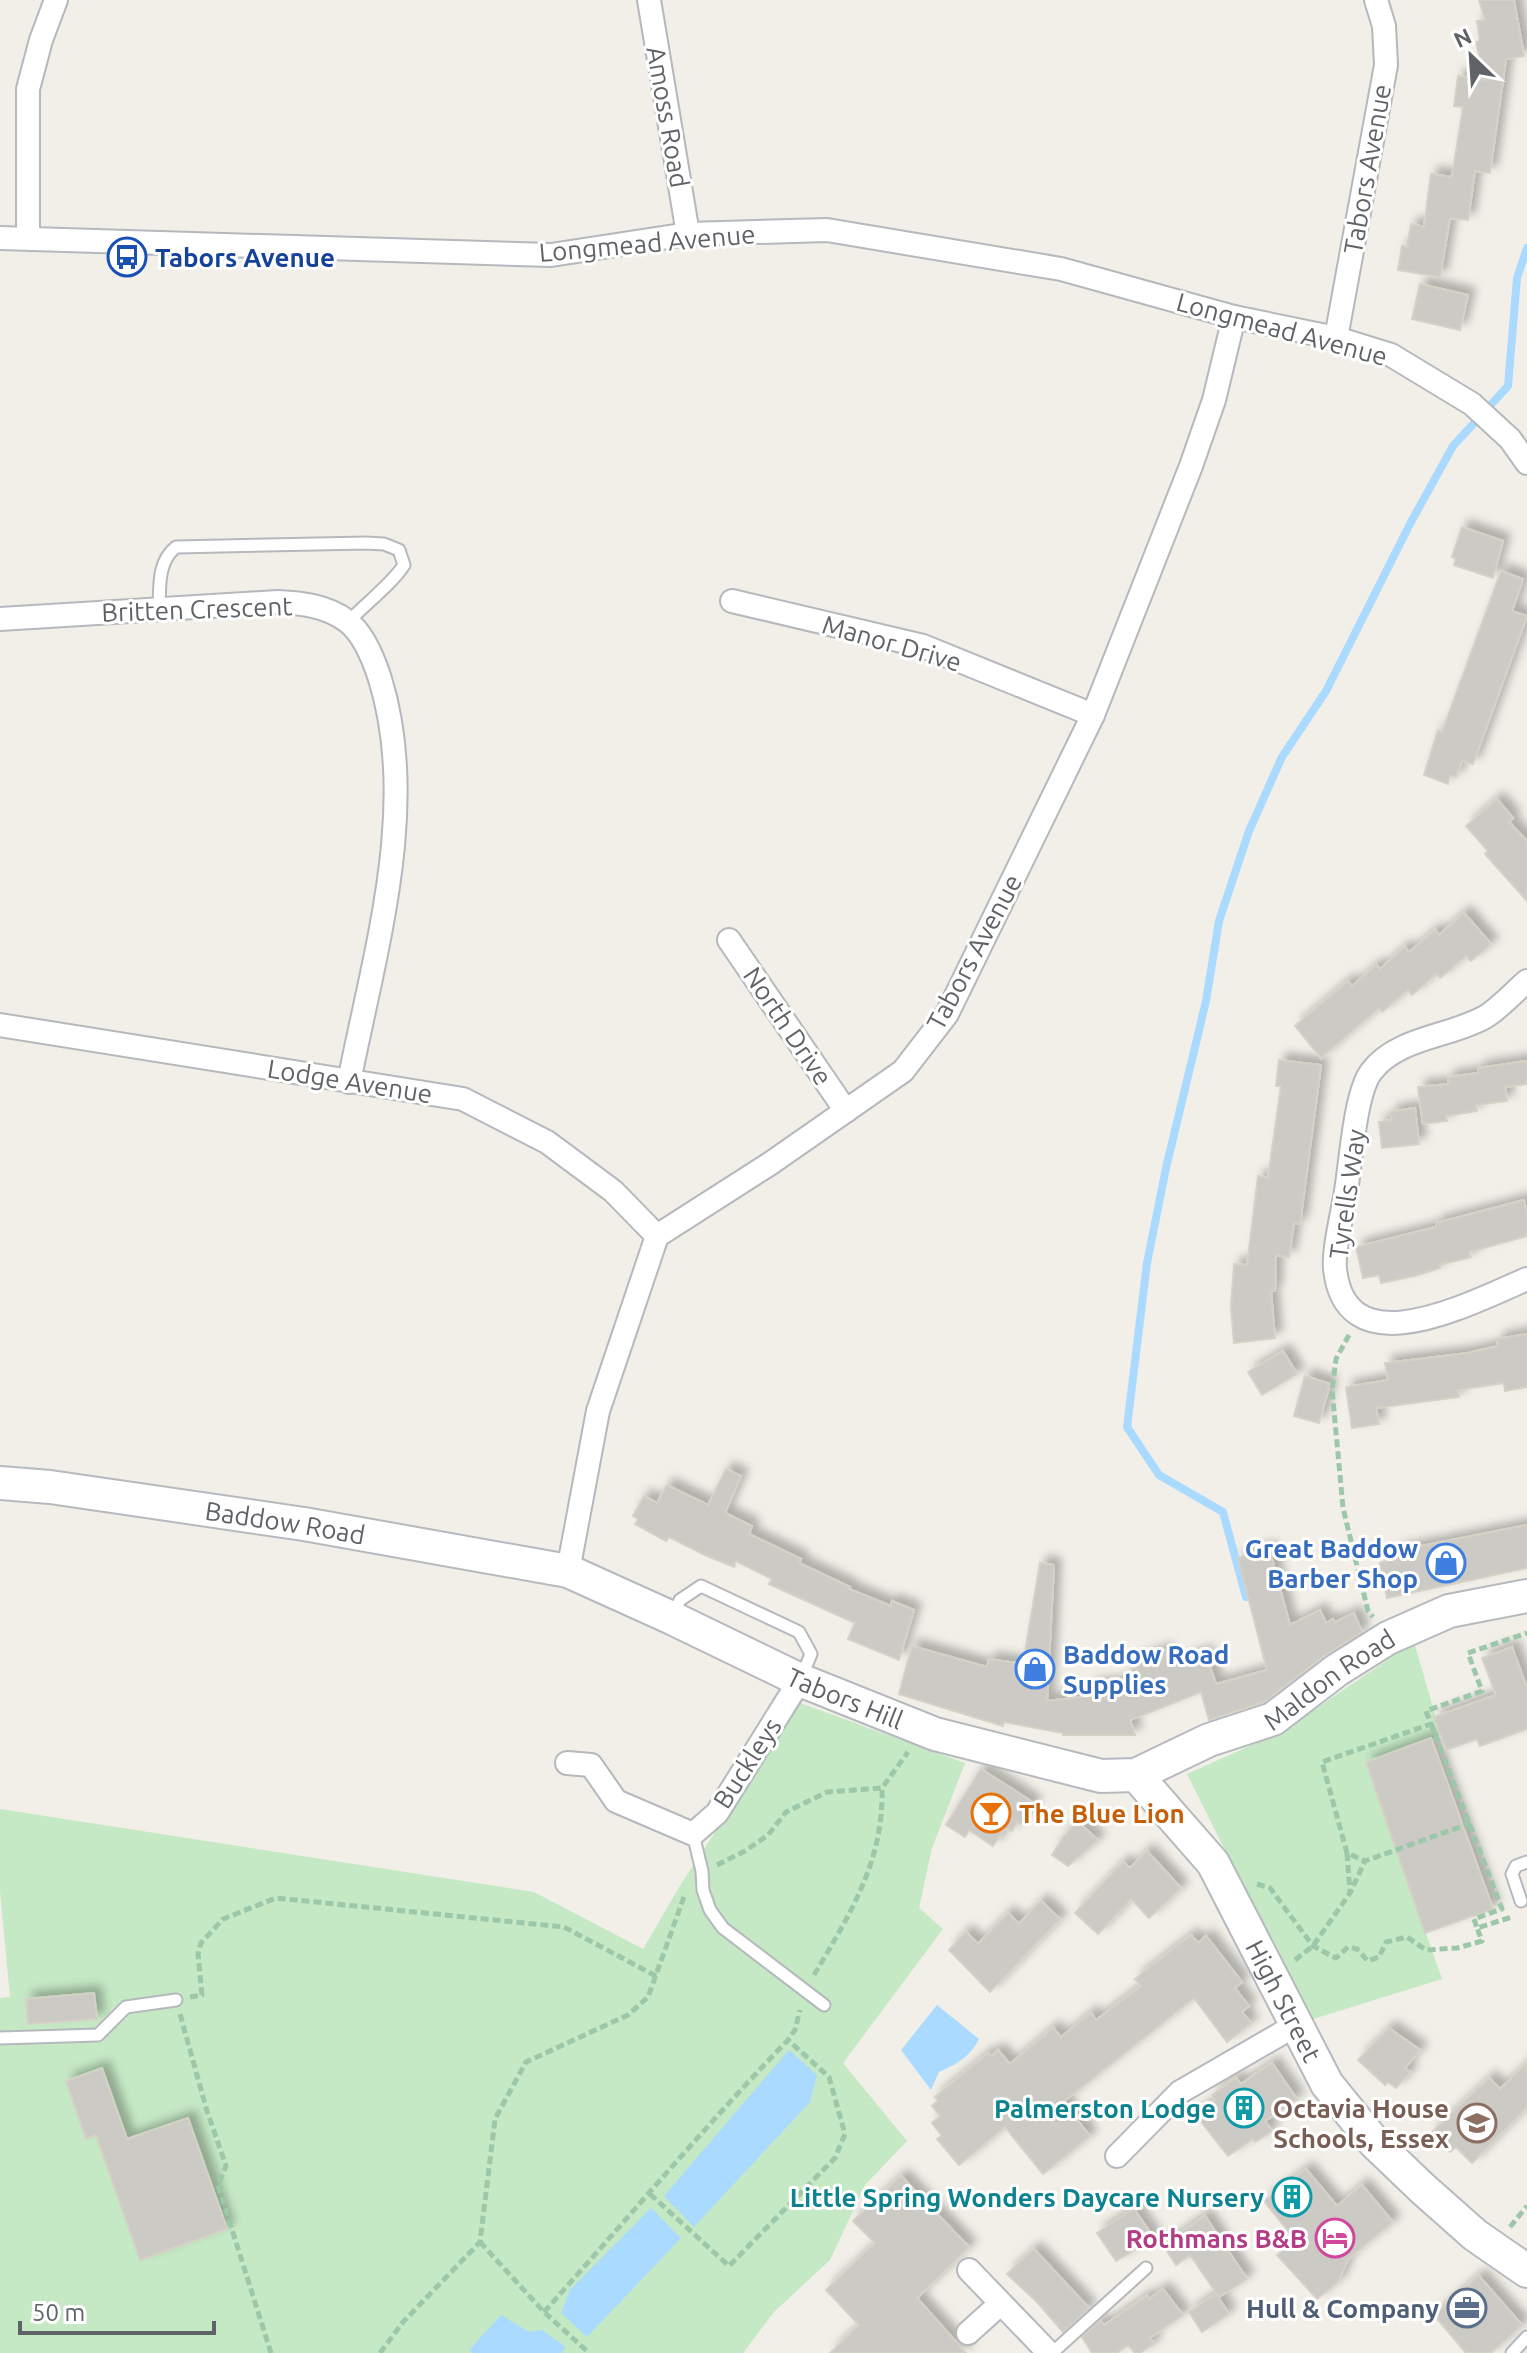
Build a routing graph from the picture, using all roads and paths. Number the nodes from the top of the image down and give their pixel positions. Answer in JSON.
{"nodes":[{"id":1,"x":56,"y":0,"type":"edge"},
{"id":2,"x":649,"y":0,"type":"edge"},
{"id":3,"x":1376,"y":0,"type":"edge"},
{"id":4,"x":688,"y":234,"type":"junction"},
{"id":5,"x":0,"y":238,"type":"edge"},
{"id":6,"x":28,"y":238,"type":"junction"},
{"id":7,"x":1234,"y":317,"type":"junction"},
{"id":8,"x":1336,"y":338,"type":"junction"},
{"id":9,"x":1527,"y":463,"type":"edge"},
{"id":10,"x":732,"y":601,"type":"dead end"},
{"id":11,"x":159,"y":609,"type":"junction"},
{"id":12,"x":0,"y":619,"type":"edge"},
{"id":13,"x":348,"y":622,"type":"junction"},
{"id":14,"x":1093,"y":715,"type":"junction"},
{"id":15,"x":729,"y":940,"type":"dead end"},
{"id":16,"x":1527,"y":981,"type":"edge"},
{"id":17,"x":0,"y":1025,"type":"edge"},
{"id":18,"x":349,"y":1082,"type":"junction"},
{"id":19,"x":846,"y":1111,"type":"junction"},
{"id":20,"x":657,"y":1236,"type":"junction"},
{"id":21,"x":1527,"y":1279,"type":"edge"},
{"id":22,"x":1358,"y":1317,"type":"junction"},
{"id":23,"x":0,"y":1483,"type":"edge"},
{"id":24,"x":568,"y":1571,"type":"junction"},
{"id":25,"x":1527,"y":1596,"type":"edge"},
{"id":26,"x":672,"y":1618,"type":"junction"},
{"id":27,"x":1527,"y":1633,"type":"edge"},
{"id":28,"x":1388,"y":1638,"type":"junction"},
{"id":29,"x":800,"y":1680,"type":"junction"},
{"id":30,"x":1431,"y":1724,"type":"junction"},
{"id":31,"x":935,"y":1734,"type":"junction"},
{"id":32,"x":567,"y":1763,"type":"dead end"},
{"id":33,"x":1136,"y":1775,"type":"junction"},
{"id":34,"x":882,"y":1788,"type":"junction"},
{"id":35,"x":1471,"y":1823,"type":"junction"},
{"id":36,"x":693,"y":1834,"type":"junction"},
{"id":37,"x":1347,"y":1853,"type":"junction"},
{"id":38,"x":1365,"y":1861,"type":"junction"},
{"id":39,"x":1527,"y":1862,"type":"edge"},
{"id":40,"x":702,"y":1871,"type":"junction"},
{"id":41,"x":1255,"y":1884,"type":"dead end"},
{"id":42,"x":1350,"y":1893,"type":"junction"},
{"id":43,"x":1521,"y":1901,"type":"dead end"},
{"id":44,"x":1515,"y":1916,"type":"dead end"},
{"id":45,"x":1477,"y":1928,"type":"junction"},
{"id":46,"x":1313,"y":1946,"type":"junction"},
{"id":47,"x":656,"y":1976,"type":"junction"},
{"id":48,"x":805,"y":1990,"type":"junction"},
{"id":49,"x":176,"y":2000,"type":"junction"},
{"id":50,"x":824,"y":2005,"type":"dead end"},
{"id":51,"x":1296,"y":2025,"type":"junction"},
{"id":52,"x":0,"y":2038,"type":"edge"},
{"id":53,"x":788,"y":2040,"type":"junction"},
{"id":54,"x":1117,"y":2156,"type":"dead end"},
{"id":55,"x":650,"y":2194,"type":"junction"},
{"id":56,"x":480,"y":2242,"type":"junction"},
{"id":57,"x":1146,"y":2268,"type":"dead end"},
{"id":58,"x":969,"y":2270,"type":"dead end"},
{"id":59,"x":1527,"y":2271,"type":"edge"},
{"id":60,"x":1000,"y":2304,"type":"junction"},
{"id":61,"x":544,"y":2312,"type":"junction"},
{"id":62,"x":968,"y":2333,"type":"dead end"},
{"id":63,"x":1527,"y":2337,"type":"edge"},
{"id":64,"x":271,"y":2353,"type":"edge"},
{"id":65,"x":380,"y":2353,"type":"edge"},
{"id":66,"x":589,"y":2353,"type":"edge"},
{"id":67,"x":1051,"y":2353,"type":"edge"},
{"id":68,"x":1512,"y":2353,"type":"edge"}],
"edges":[{"from":1,"to":6,"type":"street"},
{"from":2,"to":4,"type":"street","name":"Amoss Road"},
{"from":3,"to":8,"type":"street","name":"Tabors Avenue"},
{"from":4,"to":6,"type":"street","name":"Longmead Avenue"},
{"from":4,"to":7,"type":"street","name":"Longmead Avenue"},
{"from":5,"to":6,"type":"street","name":"Longmead Avenue"},
{"from":7,"to":8,"type":"street","name":"Longmead Avenue"},
{"from":7,"to":14,"type":"street","name":"Tabors Avenue"},
{"from":8,"to":9,"type":"street","name":"Longmead Avenue"},
{"from":10,"to":14,"type":"street","name":"Manor Drive"},
{"from":11,"to":12,"type":"street","name":"Britten Crescent"},
{"from":11,"to":13,"type":"street","name":"Britten Crescent"},
{"from":11,"to":13,"type":"lane"},
{"from":13,"to":18,"type":"street"},
{"from":14,"to":19,"type":"street","name":"Tabors Avenue"},
{"from":15,"to":19,"type":"street","name":"North Drive"},
{"from":16,"to":22,"type":"street","name":"Tyrells Way"},
{"from":17,"to":18,"type":"street","name":"Lodge Avenue"},
{"from":18,"to":20,"type":"street","name":"Lodge Avenue"},
{"from":19,"to":20,"type":"street","name":"Tabors Avenue"},
{"from":20,"to":24,"type":"street"},
{"from":21,"to":22,"type":"street"},
{"from":22,"to":28,"type":"path"},
{"from":23,"to":24,"type":"street","name":"Baddow Road"},
{"from":24,"to":26,"type":"street","name":"Tabors Hill"},
{"from":25,"to":28,"type":"street","name":"Maldon Road"},
{"from":26,"to":29,"type":"street","name":"Tabors Hill"},
{"from":26,"to":29,"type":"lane"},
{"from":27,"to":30,"type":"path"},
{"from":28,"to":33,"type":"street","name":"Maldon Road"},
{"from":29,"to":31,"type":"street","name":"Tabors Hill"},
{"from":29,"to":36,"type":"street","name":"Buckleys"},
{"from":30,"to":35,"type":"path"},
{"from":30,"to":37,"type":"path"},
{"from":31,"to":33,"type":"street","name":"Tabors Hill"},
{"from":31,"to":34,"type":"path"},
{"from":32,"to":36,"type":"street","name":"Buckleys"},
{"from":33,"to":51,"type":"street","name":"High Street"},
{"from":34,"to":40,"type":"path"},
{"from":34,"to":48,"type":"path"},
{"from":35,"to":38,"type":"path"},
{"from":35,"to":45,"type":"path"},
{"from":36,"to":40,"type":"lane"},
{"from":37,"to":38,"type":"path"},
{"from":37,"to":42,"type":"path"},
{"from":38,"to":42,"type":"path"},
{"from":39,"to":43,"type":"lane"},
{"from":40,"to":47,"type":"path"},
{"from":40,"to":48,"type":"lane"},
{"from":41,"to":46,"type":"path"},
{"from":42,"to":46,"type":"path"},
{"from":44,"to":45,"type":"path"},
{"from":45,"to":46,"type":"path"},
{"from":47,"to":49,"type":"path"},
{"from":47,"to":56,"type":"path"},
{"from":48,"to":50,"type":"lane"},
{"from":48,"to":53,"type":"path"},
{"from":49,"to":52,"type":"lane"},
{"from":49,"to":64,"type":"path"},
{"from":51,"to":54,"type":"street"},
{"from":51,"to":59,"type":"street","name":"High Street"},
{"from":53,"to":55,"type":"path"},
{"from":53,"to":55,"type":"path"},
{"from":55,"to":61,"type":"path"},
{"from":56,"to":61,"type":"path"},
{"from":56,"to":65,"type":"path"},
{"from":57,"to":67,"type":"lane"},
{"from":58,"to":60,"type":"street"},
{"from":60,"to":62,"type":"street"},
{"from":60,"to":67,"type":"street"},
{"from":61,"to":66,"type":"path"},
{"from":63,"to":68,"type":"lane"}]}
